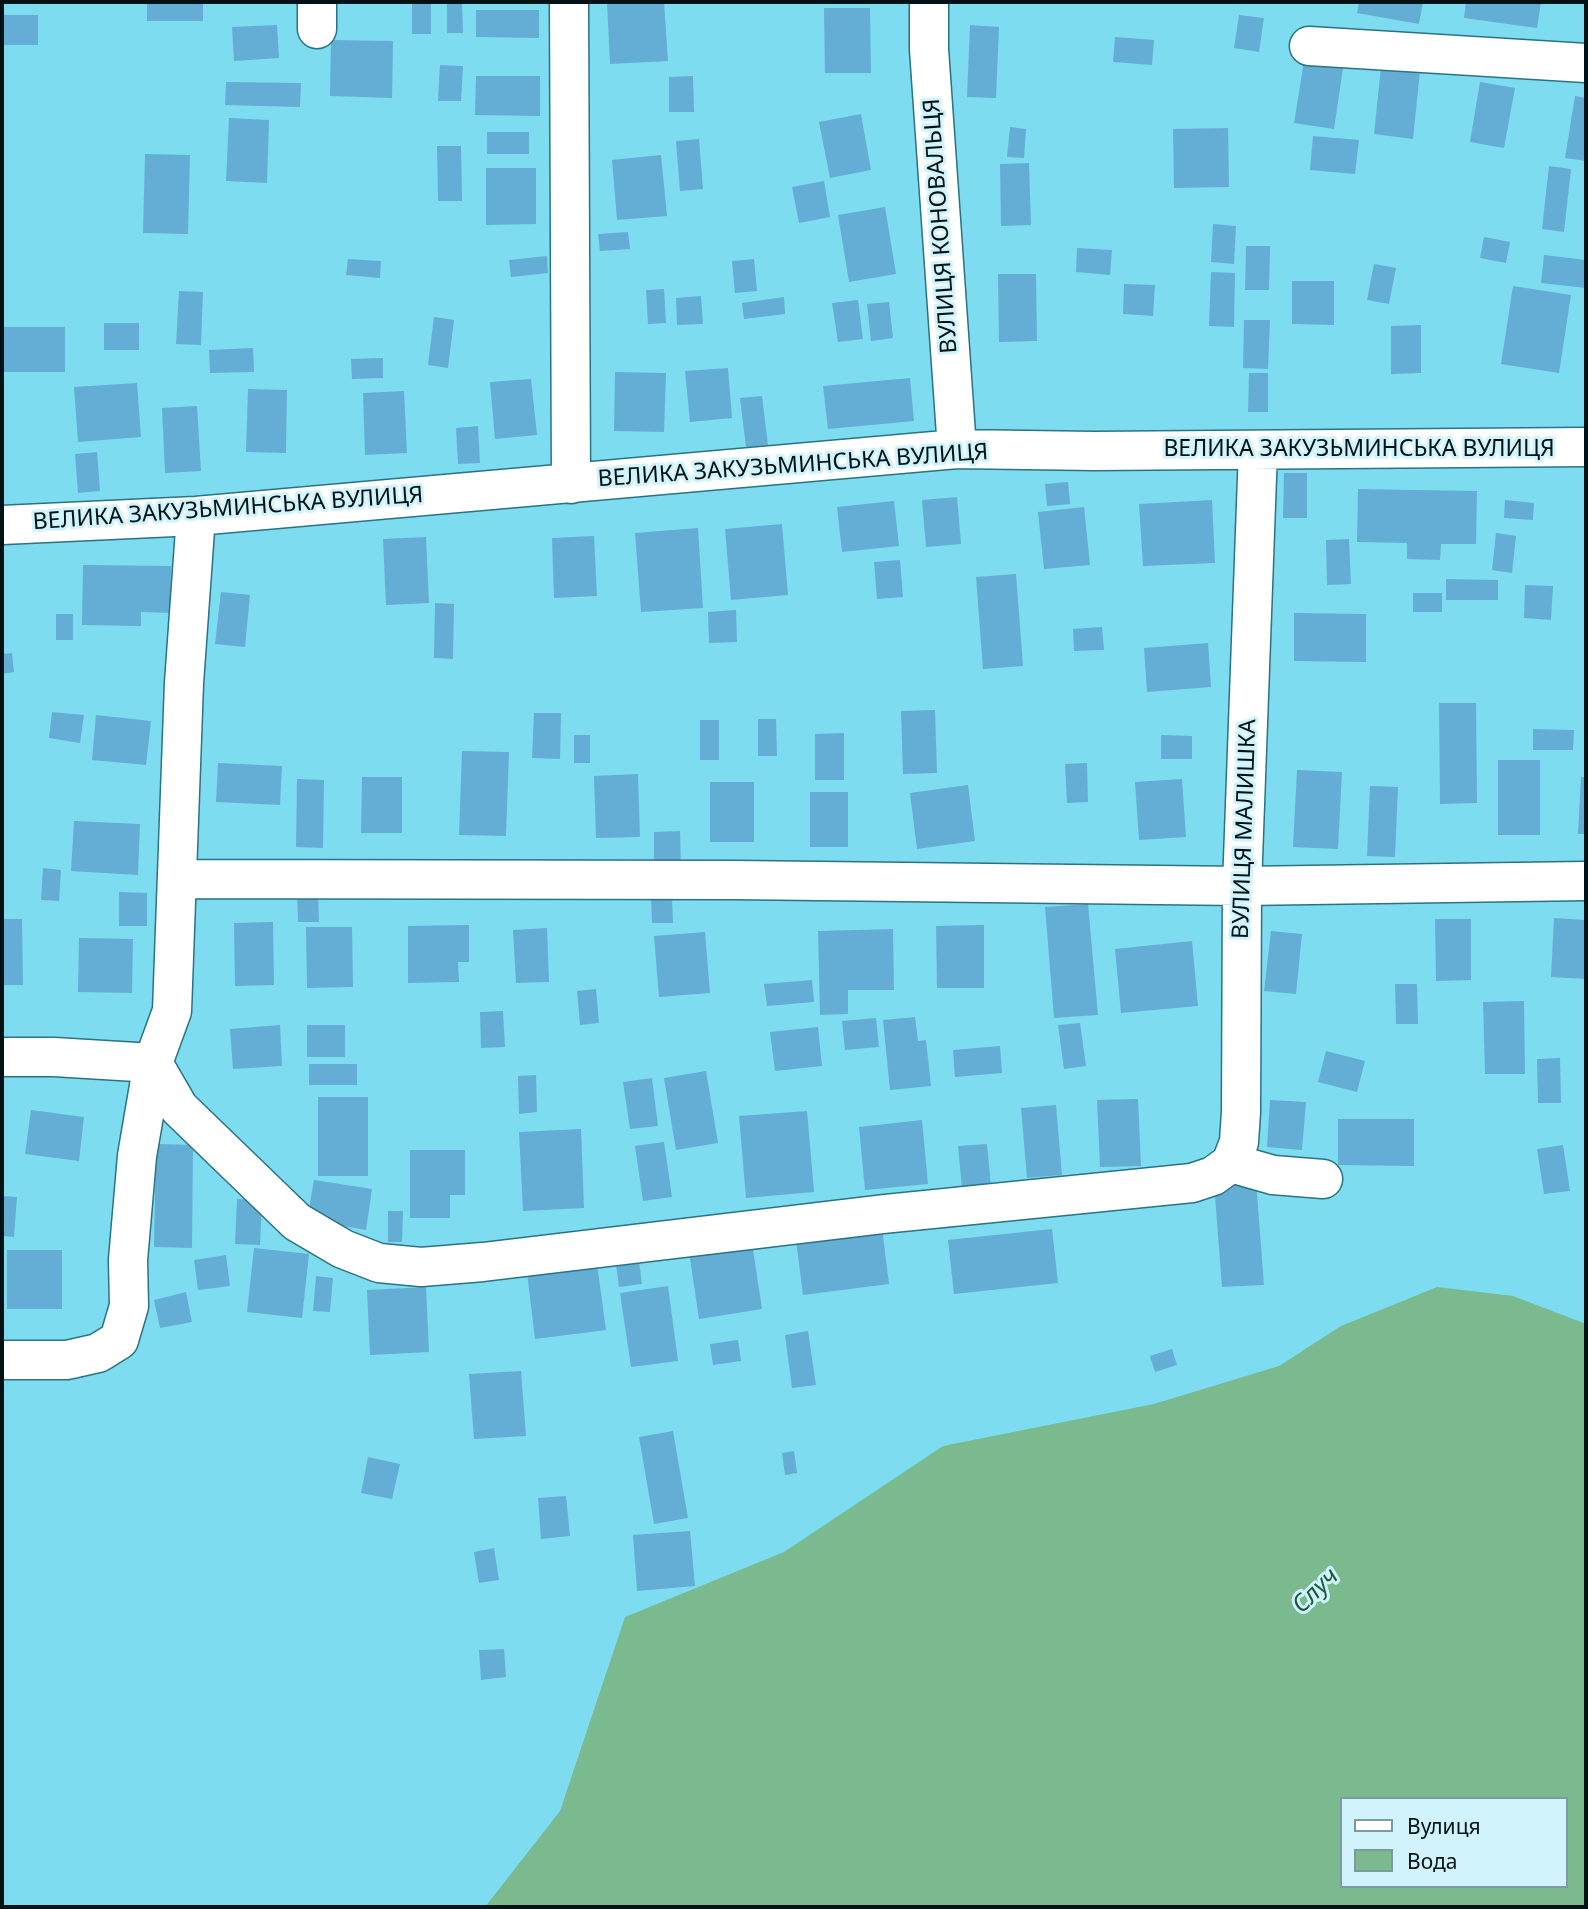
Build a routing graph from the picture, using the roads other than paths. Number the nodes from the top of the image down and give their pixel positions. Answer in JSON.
{"nodes":[{"id":1,"x":569,"y":2,"type":"edge"},
{"id":2,"x":929,"y":2,"type":"edge"},
{"id":3,"x":1309,"y":46,"type":"dead end"},
{"id":4,"x":1586,"y":63,"type":"edge"},
{"id":5,"x":1586,"y":447,"type":"edge"},
{"id":6,"x":957,"y":449,"type":"junction"},
{"id":7,"x":1258,"y":450,"type":"junction"},
{"id":8,"x":571,"y":484,"type":"junction"},
{"id":9,"x":196,"y":516,"type":"junction"},
{"id":10,"x":2,"y":525,"type":"edge"},
{"id":11,"x":177,"y":879,"type":"junction"},
{"id":12,"x":1586,"y":881,"type":"edge"},
{"id":13,"x":1242,"y":886,"type":"junction"},
{"id":14,"x":2,"y":1057,"type":"edge"},
{"id":15,"x":153,"y":1063,"type":"junction"},
{"id":16,"x":1231,"y":1163,"type":"junction"},
{"id":17,"x":1323,"y":1179,"type":"dead end"},
{"id":18,"x":2,"y":1360,"type":"edge"}],
"edges":[{"from":1,"to":8,"type":"street"},
{"from":2,"to":6,"type":"street","name":"ВУЛИЦЯ КОНОВАЛЬЦЯ"},
{"from":3,"to":4,"type":"street"},
{"from":5,"to":7,"type":"street","name":"ВЕЛИКА ЗАКУЗЬМИНСЬКА ВУЛИЦЯ"},
{"from":6,"to":7,"type":"street","name":"ВЕЛИКА ЗАКУЗЬМИНСЬКА ВУЛИЦЯ"},
{"from":6,"to":8,"type":"street","name":"ВЕЛИКА ЗАКУЗЬМИНСЬКА ВУЛИЦЯ"},
{"from":7,"to":13,"type":"street","name":"ВУЛИЦЯ МАЛИШКА"},
{"from":8,"to":9,"type":"street","name":"ВЕЛИКА ЗАКУЗЬМИНСЬКА ВУЛИЦЯ"},
{"from":9,"to":10,"type":"street","name":"ВЕЛИКА ЗАКУЗЬМИНСЬКА ВУЛИЦЯ"},
{"from":9,"to":11,"type":"street"},
{"from":11,"to":13,"type":"street"},
{"from":11,"to":15,"type":"street"},
{"from":12,"to":13,"type":"street"},
{"from":13,"to":16,"type":"street","name":"ВУЛИЦЯ МАЛИШКА"},
{"from":14,"to":15,"type":"street"},
{"from":15,"to":16,"type":"street"},
{"from":15,"to":18,"type":"street"},
{"from":16,"to":17,"type":"street"}]}
